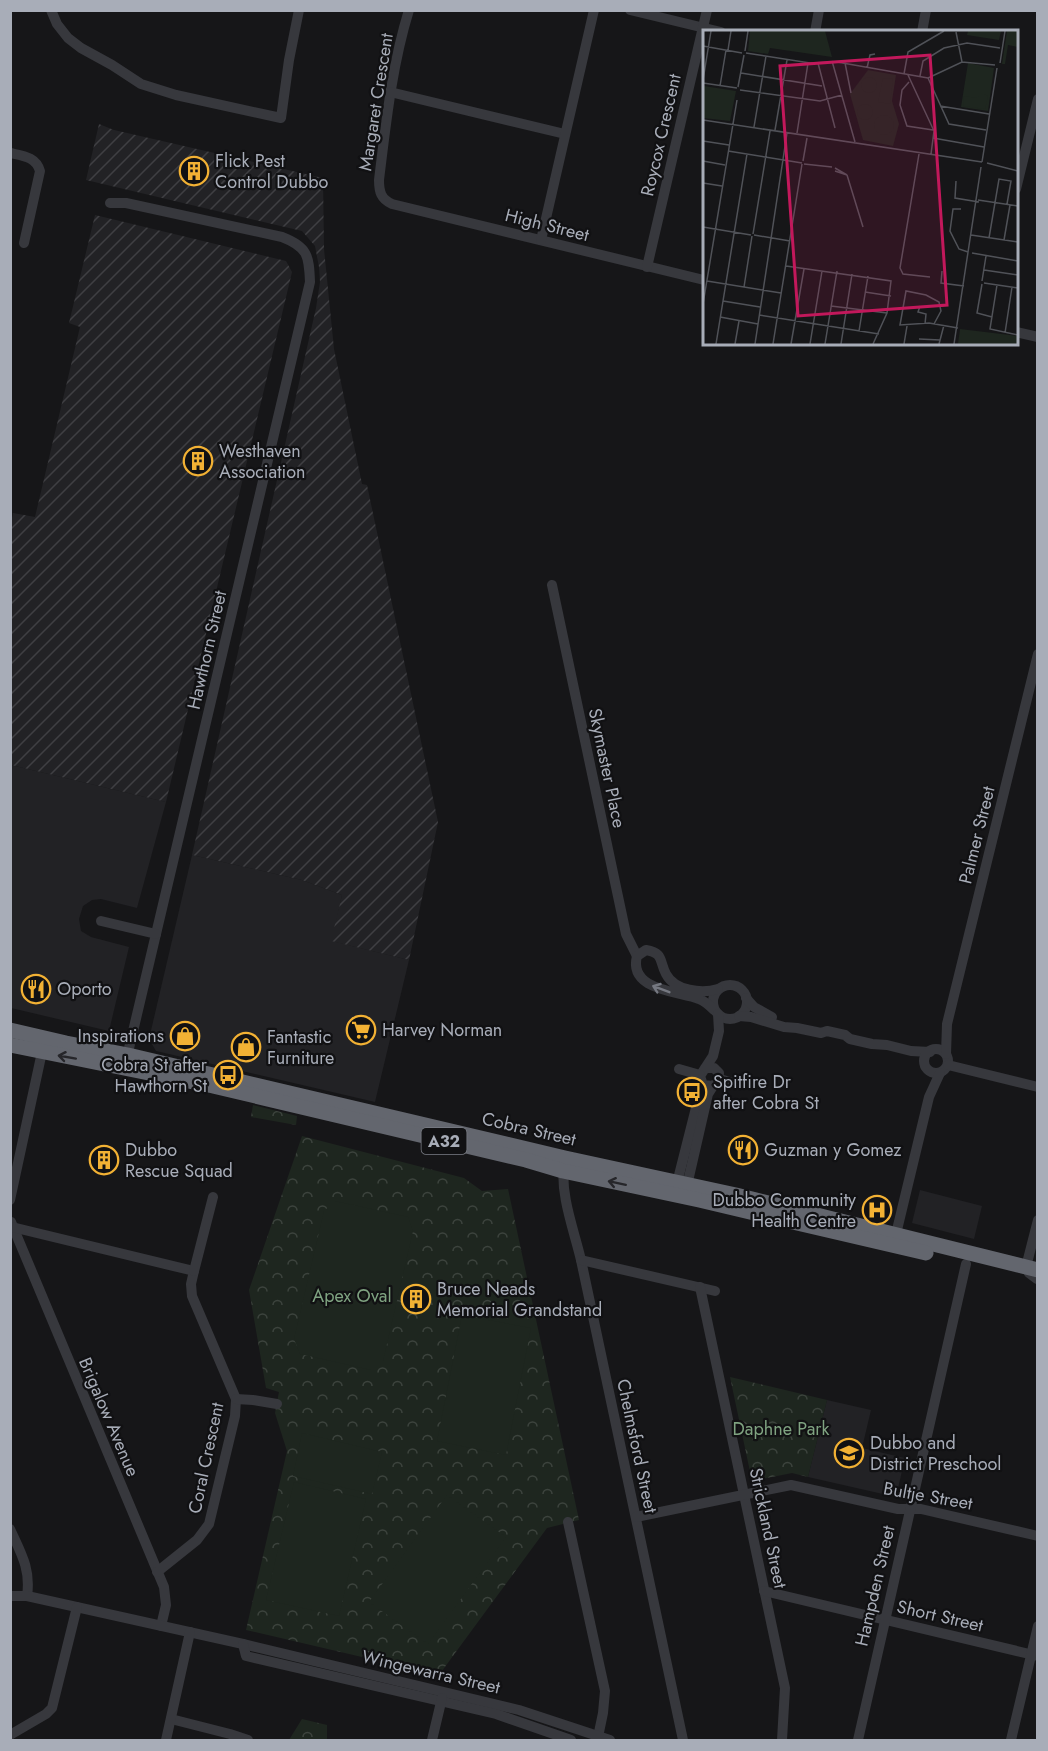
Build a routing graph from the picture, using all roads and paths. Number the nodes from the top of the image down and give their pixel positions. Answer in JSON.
{"nodes":[{"id":1,"x":51,"y":10,"type":"edge"},
{"id":2,"x":299,"y":10,"type":"edge"},
{"id":3,"x":410,"y":10,"type":"edge"},
{"id":4,"x":594,"y":10,"type":"edge"},
{"id":5,"x":630,"y":10,"type":"edge"},
{"id":6,"x":707,"y":10,"type":"edge"},
{"id":7,"x":819,"y":10,"type":"edge"},
{"id":8,"x":926,"y":10,"type":"edge"},
{"id":9,"x":703,"y":27,"type":"junction"},
{"id":10,"x":714,"y":30,"type":"edge"},
{"id":11,"x":815,"y":30,"type":"edge"},
{"id":12,"x":921,"y":30,"type":"edge"},
{"id":13,"x":390,"y":92,"type":"junction"},
{"id":14,"x":1038,"y":99,"type":"edge"},
{"id":15,"x":565,"y":134,"type":"junction"},
{"id":16,"x":10,"y":153,"type":"edge"},
{"id":17,"x":1018,"y":185,"type":"edge"},
{"id":18,"x":383,"y":199,"type":"joint"},
{"id":19,"x":110,"y":203,"type":"dead end"},
{"id":20,"x":541,"y":240,"type":"junction"},
{"id":21,"x":24,"y":243,"type":"dead end"},
{"id":22,"x":647,"y":267,"type":"junction"},
{"id":23,"x":703,"y":280,"type":"edge"},
{"id":24,"x":1018,"y":332,"type":"edge"},
{"id":25,"x":1038,"y":337,"type":"edge"},
{"id":26,"x":552,"y":585,"type":"dead end"},
{"id":27,"x":1038,"y":654,"type":"edge"},
{"id":28,"x":101,"y":921,"type":"dead end"},
{"id":29,"x":156,"y":934,"type":"junction"},
{"id":30,"x":637,"y":956,"type":"junction"},
{"id":31,"x":718,"y":989,"type":"junction"},
{"id":32,"x":746,"y":998,"type":"junction"},
{"id":33,"x":716,"y":1012,"type":"junction"},
{"id":34,"x":737,"y":1017,"type":"junction"},
{"id":35,"x":947,"y":1024,"type":"junction"},
{"id":36,"x":797,"y":1028,"type":"junction"},
{"id":37,"x":10,"y":1030,"type":"edge"},
{"id":38,"x":36,"y":1036,"type":"junction"},
{"id":39,"x":872,"y":1044,"type":"junction"},
{"id":40,"x":10,"y":1045,"type":"edge"},
{"id":41,"x":931,"y":1051,"type":"junction"},
{"id":42,"x":42,"y":1052,"type":"junction"},
{"id":43,"x":126,"y":1061,"type":"junction"},
{"id":44,"x":937,"y":1066,"type":"junction"},
{"id":45,"x":679,"y":1069,"type":"dead end"},
{"id":46,"x":702,"y":1075,"type":"junction"},
{"id":47,"x":717,"y":1079,"type":"junction"},
{"id":48,"x":739,"y":1085,"type":"dead end"},
{"id":49,"x":1038,"y":1087,"type":"edge"},
{"id":50,"x":564,"y":1164,"type":"junction"},
{"id":51,"x":13,"y":1169,"type":"edge"},
{"id":52,"x":681,"y":1189,"type":"junction"},
{"id":53,"x":213,"y":1197,"type":"dead end"},
{"id":54,"x":10,"y":1200,"type":"edge"},
{"id":55,"x":1038,"y":1220,"type":"edge"},
{"id":56,"x":11,"y":1225,"type":"edge"},
{"id":57,"x":896,"y":1234,"type":"junction"},
{"id":58,"x":917,"y":1246,"type":"junction"},
{"id":59,"x":984,"y":1257,"type":"junction"},
{"id":60,"x":581,"y":1260,"type":"junction"},
{"id":61,"x":966,"y":1264,"type":"junction"},
{"id":62,"x":1032,"y":1268,"type":"edge"},
{"id":63,"x":194,"y":1271,"type":"junction"},
{"id":64,"x":1037,"y":1279,"type":"edge"},
{"id":65,"x":700,"y":1287,"type":"junction"},
{"id":66,"x":715,"y":1291,"type":"dead end"},
{"id":67,"x":236,"y":1399,"type":"junction"},
{"id":68,"x":276,"y":1404,"type":"dead end"},
{"id":69,"x":743,"y":1494,"type":"junction"},
{"id":70,"x":910,"y":1509,"type":"junction"},
{"id":71,"x":636,"y":1517,"type":"junction"},
{"id":72,"x":568,"y":1522,"type":"dead end"},
{"id":73,"x":10,"y":1529,"type":"edge"},
{"id":74,"x":1038,"y":1536,"type":"edge"},
{"id":75,"x":157,"y":1572,"type":"junction"},
{"id":76,"x":764,"y":1591,"type":"junction"},
{"id":77,"x":10,"y":1596,"type":"edge"},
{"id":78,"x":27,"y":1596,"type":"junction"},
{"id":79,"x":77,"y":1607,"type":"junction"},
{"id":80,"x":884,"y":1620,"type":"junction"},
{"id":81,"x":161,"y":1626,"type":"junction"},
{"id":82,"x":1038,"y":1626,"type":"edge"},
{"id":83,"x":190,"y":1632,"type":"junction"},
{"id":84,"x":1034,"y":1655,"type":"edge"},
{"id":85,"x":442,"y":1697,"type":"junction"},
{"id":86,"x":171,"y":1719,"type":"junction"},
{"id":87,"x":10,"y":1735,"type":"edge"},
{"id":88,"x":590,"y":1737,"type":"edge"},
{"id":89,"x":166,"y":1740,"type":"edge"},
{"id":90,"x":248,"y":1740,"type":"edge"},
{"id":91,"x":432,"y":1740,"type":"edge"},
{"id":92,"x":571,"y":1740,"type":"edge"},
{"id":93,"x":610,"y":1740,"type":"edge"},
{"id":94,"x":683,"y":1740,"type":"edge"},
{"id":95,"x":782,"y":1740,"type":"edge"},
{"id":96,"x":858,"y":1740,"type":"edge"},
{"id":97,"x":1011,"y":1740,"type":"edge"}],
"edges":[{"from":1,"to":2,"type":"street"},
{"from":3,"to":13,"type":"street","name":"Margaret Crescent"},
{"from":4,"to":15,"type":"street"},
{"from":5,"to":9,"type":"street"},
{"from":6,"to":9,"type":"street","name":"Roycox Crescent"},
{"from":7,"to":11,"type":"street"},
{"from":8,"to":12,"type":"street"},
{"from":9,"to":10,"type":"street"},
{"from":9,"to":22,"type":"street","name":"Roycox Crescent"},
{"from":13,"to":15,"type":"street"},
{"from":13,"to":18,"type":"street","name":"Margaret Crescent"},
{"from":14,"to":17,"type":"street"},
{"from":15,"to":20,"type":"street"},
{"from":16,"to":21,"type":"street"},
{"from":18,"to":20,"type":"street","name":"High Street"},
{"from":19,"to":29,"type":"street","name":"Hawthorn Street"},
{"from":20,"to":22,"type":"street","name":"High Street"},
{"from":22,"to":23,"type":"street","name":"High Street"},
{"from":24,"to":25,"type":"street"},
{"from":26,"to":30,"type":"street","name":"Skymaster Place"},
{"from":27,"to":35,"type":"street","name":"Palmer Street"},
{"from":28,"to":29,"type":"street"},
{"from":29,"to":43,"type":"street","name":"Hawthorn Street"},
{"from":30,"to":31,"type":"street"},
{"from":33,"to":30,"type":"street","name":"Skymaster Place","one_way":true},
{"from":31,"to":32,"type":"street"},
{"from":31,"to":33,"type":"street"},
{"from":32,"to":34,"type":"street"},
{"from":32,"to":36,"type":"street"},
{"from":33,"to":34,"type":"street"},
{"from":33,"to":46,"type":"street"},
{"from":34,"to":36,"type":"street"},
{"from":34,"to":47,"type":"street"},
{"from":35,"to":41,"type":"street","name":"Palmer Street"},
{"from":35,"to":44,"type":"street","name":"Palmer Street"},
{"from":36,"to":39,"type":"street"},
{"from":37,"to":38,"type":"highway","name":"Cobra Street","number":"A32"},
{"from":38,"to":42,"type":"street"},
{"from":38,"to":43,"type":"highway","name":"Cobra Street","number":"A32"},
{"from":39,"to":41,"type":"street"},
{"from":39,"to":44,"type":"street"},
{"from":40,"to":42,"type":"highway","name":"Cobra Street","number":"A32"},
{"from":41,"to":44,"type":"street","name":"Palmer Street"},
{"from":41,"to":44,"type":"street"},
{"from":43,"to":42,"type":"highway","name":"Cobra Street","number":"A32","one_way":true},
{"from":42,"to":51,"type":"street"},
{"from":43,"to":50,"type":"highway","name":"Cobra Street","number":"A32"},
{"from":44,"to":49,"type":"street"},
{"from":44,"to":57,"type":"street","name":"Palmer Street"},
{"from":45,"to":46,"type":"street"},
{"from":46,"to":47,"type":"street"},
{"from":46,"to":47,"type":"street"},
{"from":46,"to":52,"type":"street"},
{"from":47,"to":48,"type":"street"},
{"from":47,"to":52,"type":"street"},
{"from":50,"to":52,"type":"highway","name":"Cobra Street","number":"A32"},
{"from":50,"to":60,"type":"street","name":"Chelmsford Street"},
{"from":51,"to":54,"type":"street"},
{"from":52,"to":57,"type":"highway","name":"Cobra Street","number":"A32"},
{"from":52,"to":58,"type":"highway","name":"Cobra Street","number":"A32"},
{"from":53,"to":63,"type":"street","name":"Coral Crescent"},
{"from":55,"to":62,"type":"street"},
{"from":56,"to":63,"type":"street"},
{"from":56,"to":75,"type":"street","name":"Brigalow Avenue"},
{"from":57,"to":58,"type":"highway"},
{"from":58,"to":59,"type":"highway","name":"Cobra Street","number":"A32"},
{"from":58,"to":61,"type":"highway","name":"Cobra Street","number":"A32"},
{"from":59,"to":61,"type":"highway"},
{"from":59,"to":62,"type":"highway","name":"Cobra Street","number":"A32"},
{"from":60,"to":65,"type":"street"},
{"from":60,"to":71,"type":"street","name":"Chelmsford Street"},
{"from":61,"to":64,"type":"highway","name":"Cobra Street","number":"A32"},
{"from":61,"to":70,"type":"street","name":"Hampden Street"},
{"from":62,"to":64,"type":"street"},
{"from":63,"to":67,"type":"street","name":"Coral Crescent"},
{"from":65,"to":66,"type":"street"},
{"from":65,"to":69,"type":"street","name":"Strickland Street"},
{"from":67,"to":68,"type":"street"},
{"from":67,"to":75,"type":"street","name":"Coral Crescent"},
{"from":69,"to":70,"type":"street","name":"Bultje Street"},
{"from":69,"to":71,"type":"street","name":"Bultje Street"},
{"from":69,"to":76,"type":"street","name":"Strickland Street"},
{"from":70,"to":74,"type":"street","name":"Bultje Street"},
{"from":70,"to":80,"type":"street","name":"Hampden Street"},
{"from":71,"to":94,"type":"street","name":"Chelmsford Street"},
{"from":72,"to":88,"type":"street"},
{"from":73,"to":78,"type":"street"},
{"from":75,"to":81,"type":"street","name":"Brigalow Avenue"},
{"from":76,"to":80,"type":"street","name":"Short Street"},
{"from":76,"to":95,"type":"street","name":"Strickland Street"},
{"from":77,"to":78,"type":"street","name":"Wingewarra Street"},
{"from":78,"to":79,"type":"street","name":"Wingewarra Street"},
{"from":79,"to":81,"type":"street","name":"Wingewarra Street"},
{"from":79,"to":87,"type":"street"},
{"from":80,"to":84,"type":"street","name":"Short Street"},
{"from":80,"to":96,"type":"street","name":"Hampden Street"},
{"from":81,"to":83,"type":"street","name":"Wingewarra Street"},
{"from":82,"to":84,"type":"street"},
{"from":83,"to":85,"type":"street","name":"Wingewarra Street"},
{"from":83,"to":86,"type":"street"},
{"from":84,"to":97,"type":"street"},
{"from":85,"to":88,"type":"street","name":"Wingewarra Street"},
{"from":85,"to":91,"type":"street"},
{"from":85,"to":92,"type":"street","name":"Wingewarra Street"},
{"from":86,"to":89,"type":"street"},
{"from":86,"to":90,"type":"street"},
{"from":88,"to":93,"type":"street","name":"Wingewarra Street"}]}
